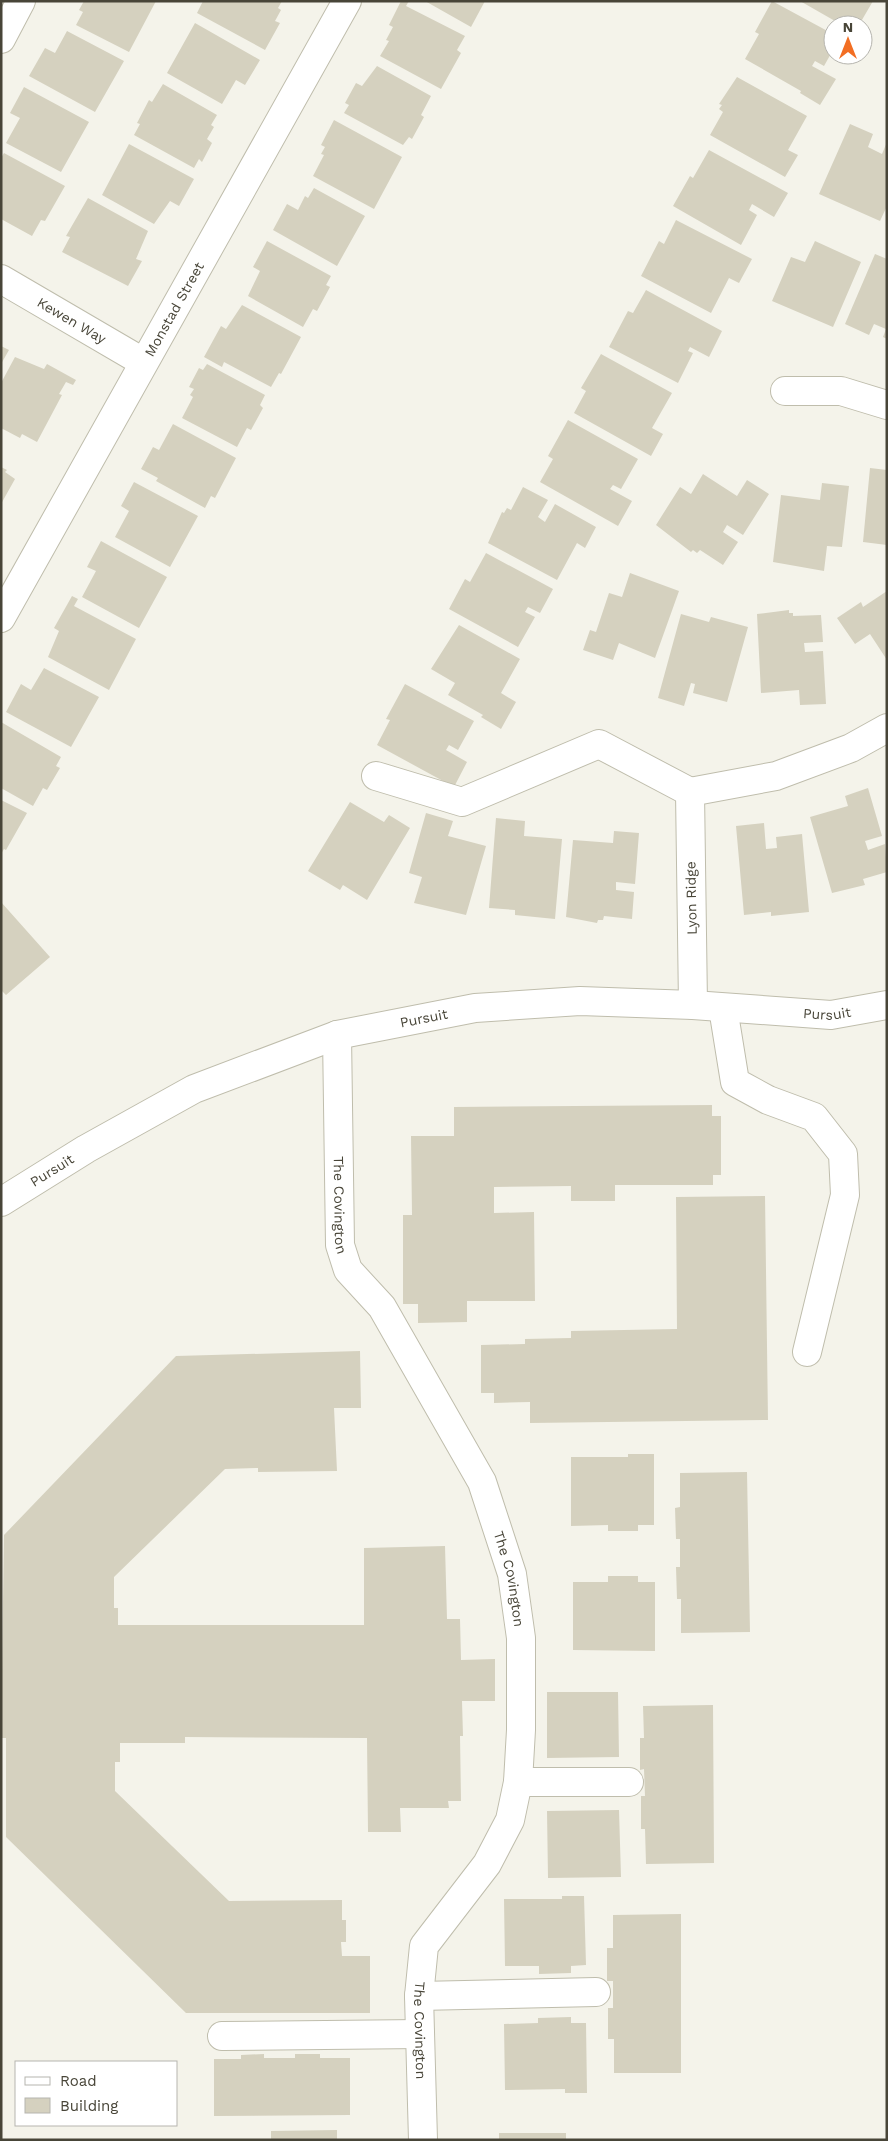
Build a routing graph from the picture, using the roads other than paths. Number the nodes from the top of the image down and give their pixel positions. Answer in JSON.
{"nodes":[{"id":1,"x":21,"y":1,"type":"edge"},
{"id":2,"x":347,"y":1,"type":"edge"},
{"id":3,"x":1,"y":39,"type":"edge"},
{"id":4,"x":1,"y":279,"type":"edge"},
{"id":5,"x":143,"y":362,"type":"junction"},
{"id":6,"x":785,"y":391,"type":"dead end"},
{"id":7,"x":887,"y":405,"type":"edge"},
{"id":8,"x":3,"y":612,"type":"edge"},
{"id":9,"x":887,"y":728,"type":"edge"},
{"id":10,"x":376,"y":776,"type":"dead end"},
{"id":11,"x":690,"y":792,"type":"junction"},
{"id":12,"x":887,"y":1004,"type":"edge"},
{"id":13,"x":692,"y":1005,"type":"junction"},
{"id":14,"x":723,"y":1008,"type":"junction"},
{"id":15,"x":337,"y":1034,"type":"junction"},
{"id":16,"x":1,"y":1202,"type":"edge"},
{"id":17,"x":807,"y":1352,"type":"dead end"},
{"id":18,"x":518,"y":1782,"type":"junction"},
{"id":19,"x":630,"y":1782,"type":"dead end"},
{"id":20,"x":596,"y":1992,"type":"dead end"},
{"id":21,"x":419,"y":1996,"type":"junction"},
{"id":22,"x":420,"y":2034,"type":"junction"},
{"id":23,"x":222,"y":2036,"type":"dead end"},
{"id":24,"x":422,"y":2140,"type":"edge"}],
"edges":[{"from":1,"to":3,"type":"street"},
{"from":2,"to":5,"type":"street","name":"Monstad Street"},
{"from":4,"to":5,"type":"street","name":"Kewen Way"},
{"from":5,"to":8,"type":"street","name":"Monstad Street"},
{"from":6,"to":7,"type":"street"},
{"from":9,"to":11,"type":"street"},
{"from":10,"to":11,"type":"street"},
{"from":11,"to":13,"type":"street","name":"Lyon Ridge"},
{"from":12,"to":14,"type":"street","name":"Pursuit"},
{"from":13,"to":14,"type":"street","name":"Pursuit"},
{"from":13,"to":15,"type":"street","name":"Pursuit"},
{"from":14,"to":17,"type":"street"},
{"from":15,"to":16,"type":"street","name":"Pursuit"},
{"from":15,"to":18,"type":"street","name":"The Covington"},
{"from":18,"to":19,"type":"street"},
{"from":18,"to":21,"type":"street","name":"The Covington"},
{"from":20,"to":21,"type":"street"},
{"from":21,"to":22,"type":"street","name":"The Covington"},
{"from":22,"to":23,"type":"street"},
{"from":22,"to":24,"type":"street","name":"The Covington"}]}
